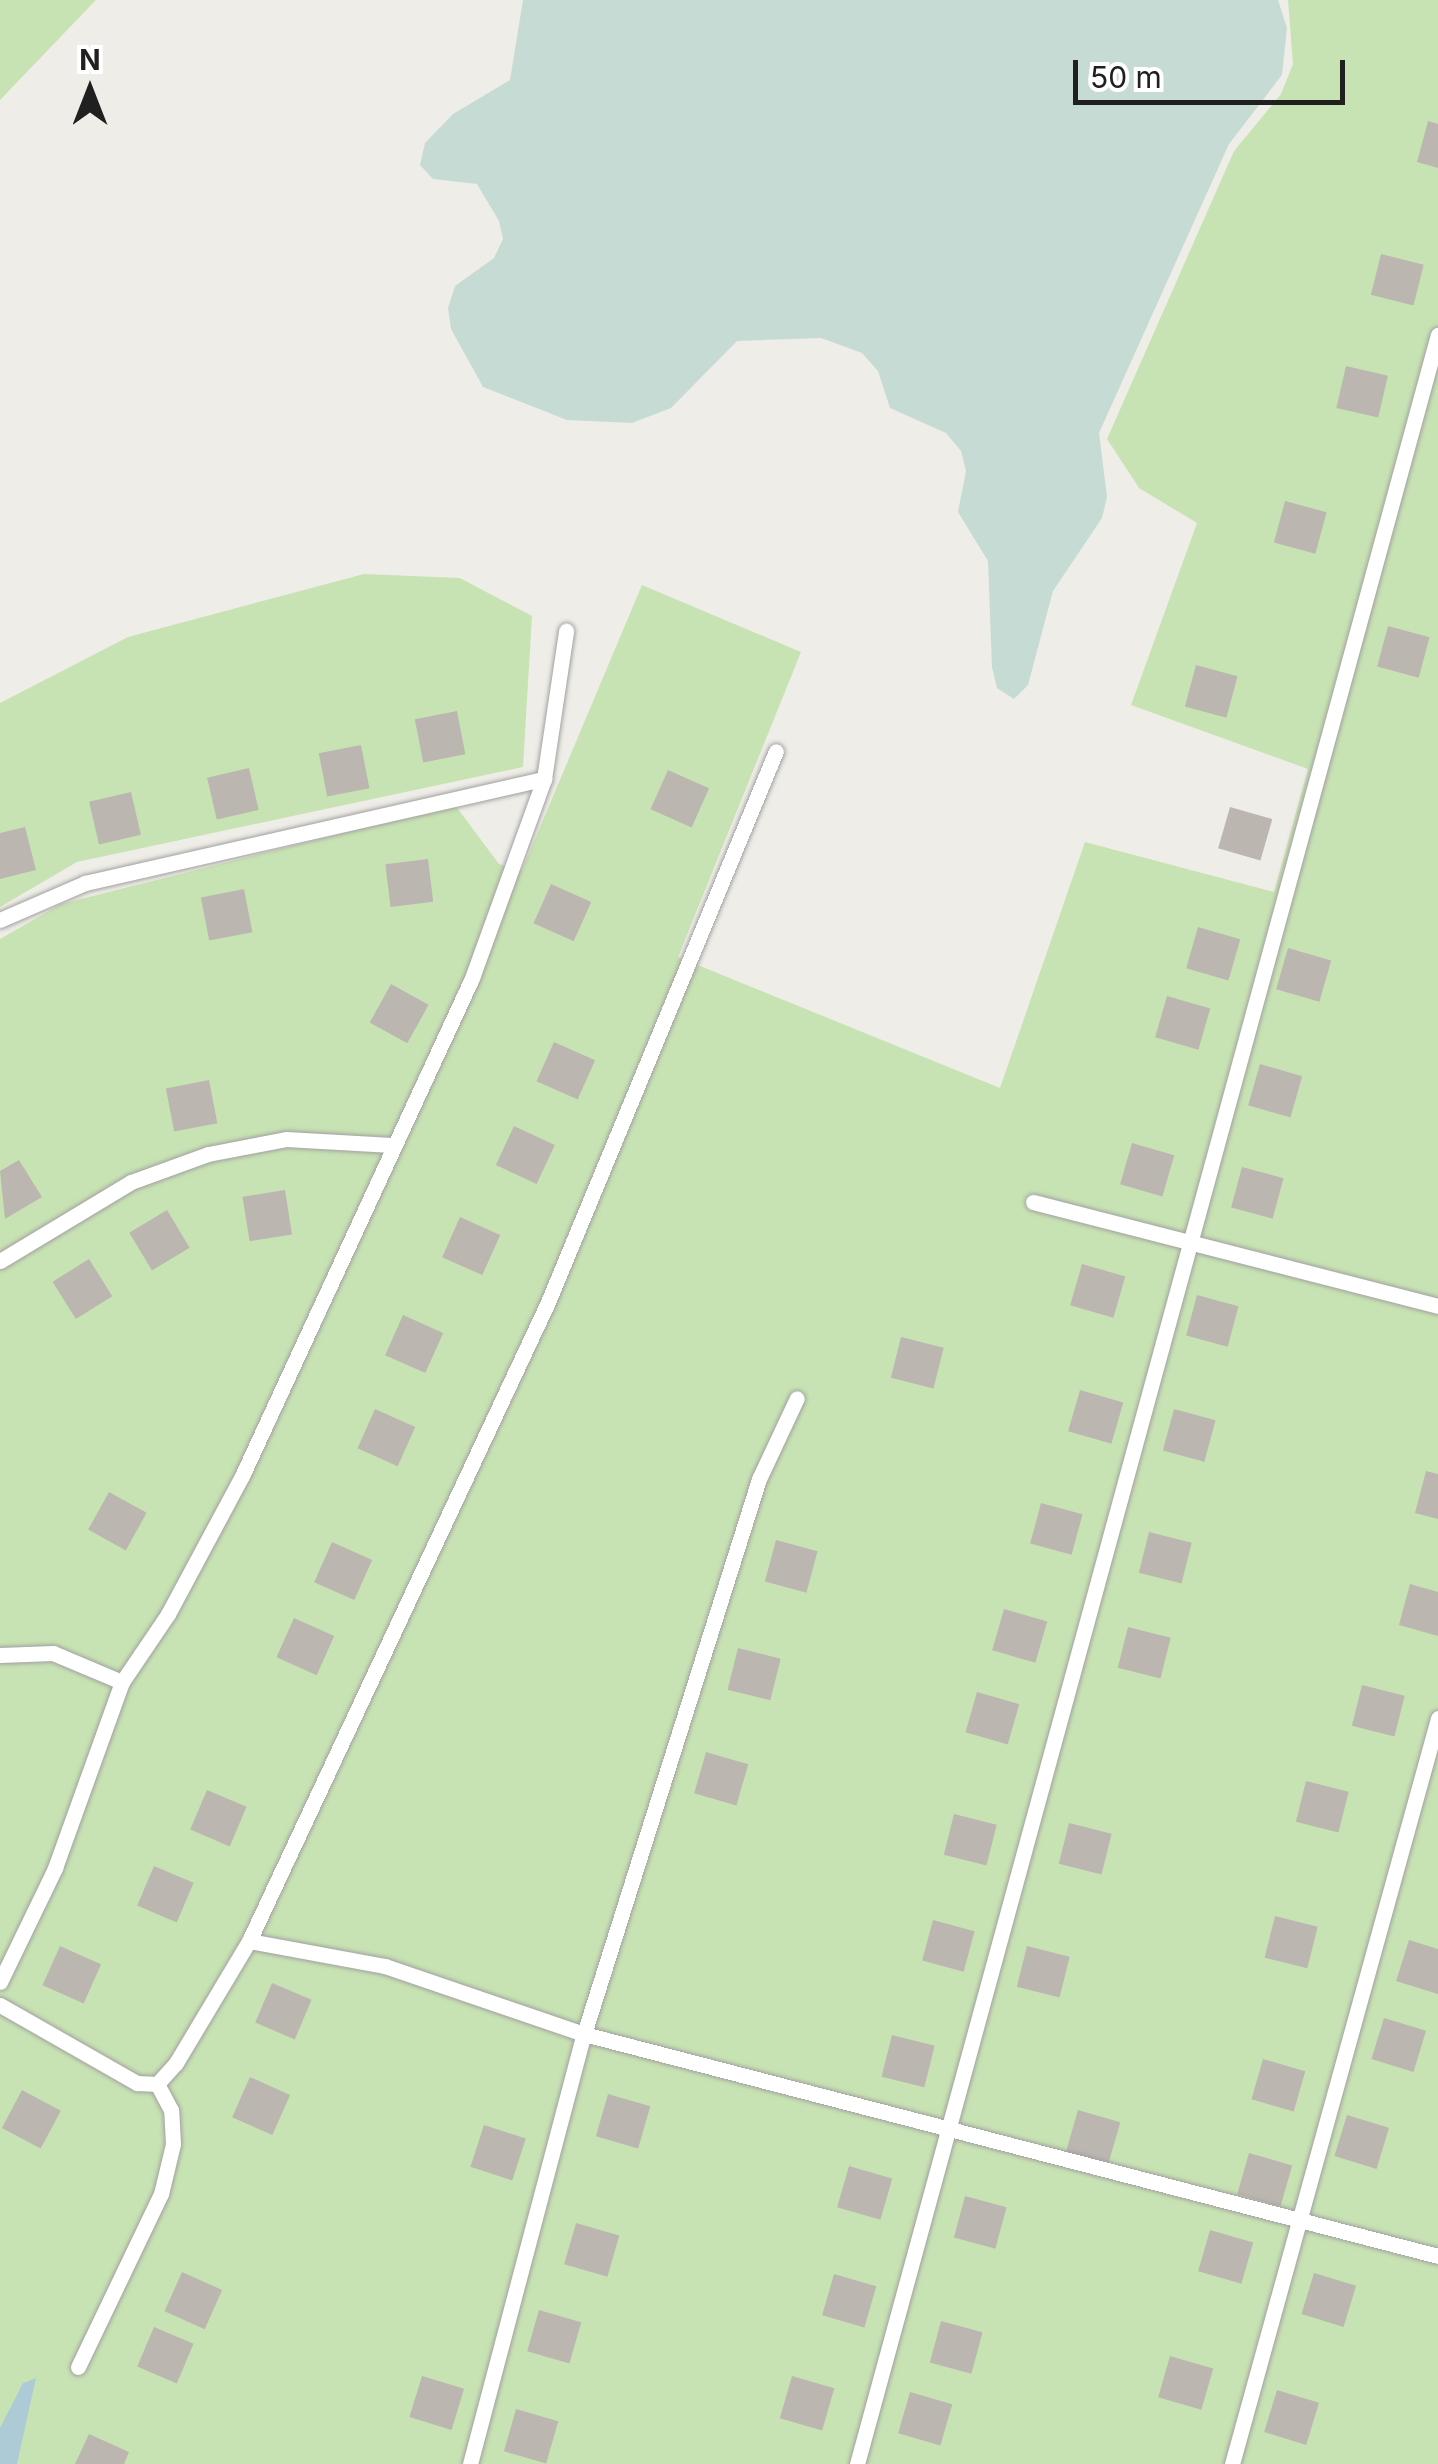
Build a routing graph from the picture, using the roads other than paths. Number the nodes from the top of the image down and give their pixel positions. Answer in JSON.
{"nodes":[{"id":1,"x":1437,"y":345,"type":"edge"},
{"id":2,"x":566,"y":631,"type":"dead end"},
{"id":3,"x":776,"y":751,"type":"dead end"},
{"id":4,"x":544,"y":779,"type":"junction"},
{"id":5,"x":0,"y":920,"type":"edge"},
{"id":6,"x":392,"y":1145,"type":"junction"},
{"id":7,"x":1033,"y":1202,"type":"dead end"},
{"id":8,"x":1189,"y":1239,"type":"junction"},
{"id":9,"x":0,"y":1261,"type":"edge"},
{"id":10,"x":1438,"y":1306,"type":"edge"},
{"id":11,"x":797,"y":1398,"type":"dead end"},
{"id":12,"x":0,"y":1654,"type":"edge"},
{"id":13,"x":122,"y":1682,"type":"junction"},
{"id":14,"x":1438,"y":1718,"type":"edge"},
{"id":15,"x":249,"y":1941,"type":"junction"},
{"id":16,"x":0,"y":1982,"type":"edge"},
{"id":17,"x":0,"y":2006,"type":"edge"},
{"id":18,"x":584,"y":2034,"type":"junction"},
{"id":19,"x":157,"y":2084,"type":"junction"},
{"id":20,"x":947,"y":2131,"type":"junction"},
{"id":21,"x":1295,"y":2218,"type":"junction"},
{"id":22,"x":1438,"y":2256,"type":"edge"},
{"id":23,"x":78,"y":2367,"type":"dead end"},
{"id":24,"x":470,"y":2464,"type":"edge"},
{"id":25,"x":858,"y":2464,"type":"edge"},
{"id":26,"x":1232,"y":2464,"type":"edge"}],
"edges":[{"from":1,"to":8,"type":"lane"},
{"from":2,"to":4,"type":"lane"},
{"from":3,"to":15,"type":"lane"},
{"from":4,"to":5,"type":"lane"},
{"from":4,"to":6,"type":"lane"},
{"from":6,"to":9,"type":"lane"},
{"from":6,"to":13,"type":"lane"},
{"from":7,"to":8,"type":"lane"},
{"from":8,"to":10,"type":"lane"},
{"from":8,"to":20,"type":"lane"},
{"from":11,"to":18,"type":"lane"},
{"from":12,"to":13,"type":"lane"},
{"from":13,"to":16,"type":"lane"},
{"from":14,"to":21,"type":"lane"},
{"from":15,"to":18,"type":"lane"},
{"from":15,"to":19,"type":"lane"},
{"from":17,"to":19,"type":"lane"},
{"from":18,"to":20,"type":"lane"},
{"from":18,"to":24,"type":"lane"},
{"from":19,"to":23,"type":"lane"},
{"from":20,"to":21,"type":"lane"},
{"from":20,"to":25,"type":"lane"},
{"from":21,"to":22,"type":"lane"},
{"from":21,"to":26,"type":"lane"}]}
